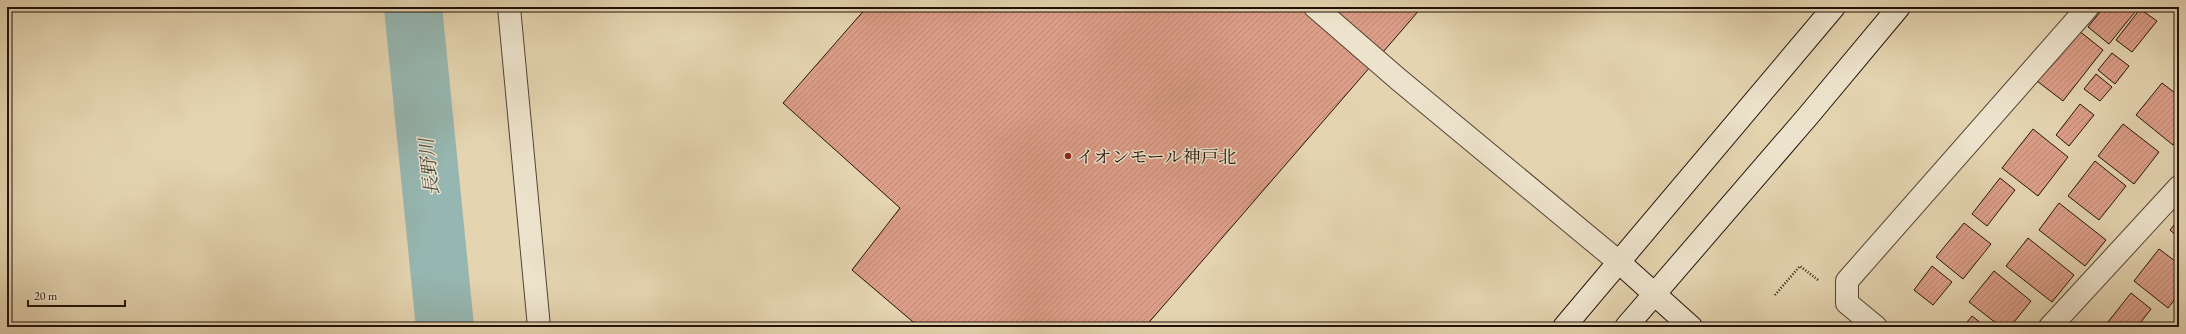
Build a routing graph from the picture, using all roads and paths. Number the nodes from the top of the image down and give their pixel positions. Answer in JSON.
{"nodes":[{"id":1,"x":509,"y":7,"type":"edge"},
{"id":2,"x":1315,"y":7,"type":"edge"},
{"id":3,"x":1834,"y":7,"type":"edge"},
{"id":4,"x":1899,"y":7,"type":"edge"},
{"id":5,"x":2088,"y":7,"type":"edge"},
{"id":6,"x":2174,"y":7,"type":"edge"},
{"id":7,"x":2179,"y":11,"type":"edge"},
{"id":8,"x":2179,"y":187,"type":"edge"},
{"id":9,"x":1620,"y":263,"type":"junction"},
{"id":10,"x":1653,"y":294,"type":"junction"},
{"id":11,"x":1775,"y":294,"type":"dead end"},
{"id":12,"x":1847,"y":303,"type":"junction"},
{"id":13,"x":539,"y":327,"type":"edge"},
{"id":14,"x":1564,"y":327,"type":"edge"},
{"id":15,"x":1626,"y":327,"type":"edge"},
{"id":16,"x":1692,"y":327,"type":"edge"},
{"id":17,"x":1876,"y":327,"type":"edge"},
{"id":18,"x":2050,"y":327,"type":"edge"}],
"edges":[{"from":1,"to":13,"type":"street"},
{"from":2,"to":9,"type":"street"},
{"from":3,"to":9,"type":"street"},
{"from":4,"to":10,"type":"street"},
{"from":5,"to":12,"type":"street"},
{"from":6,"to":7,"type":"path"},
{"from":8,"to":18,"type":"street"},
{"from":9,"to":10,"type":"street"},
{"from":9,"to":14,"type":"street"},
{"from":10,"to":15,"type":"street"},
{"from":10,"to":16,"type":"street"},
{"from":11,"to":12,"type":"path"},
{"from":12,"to":17,"type":"street"}]}
